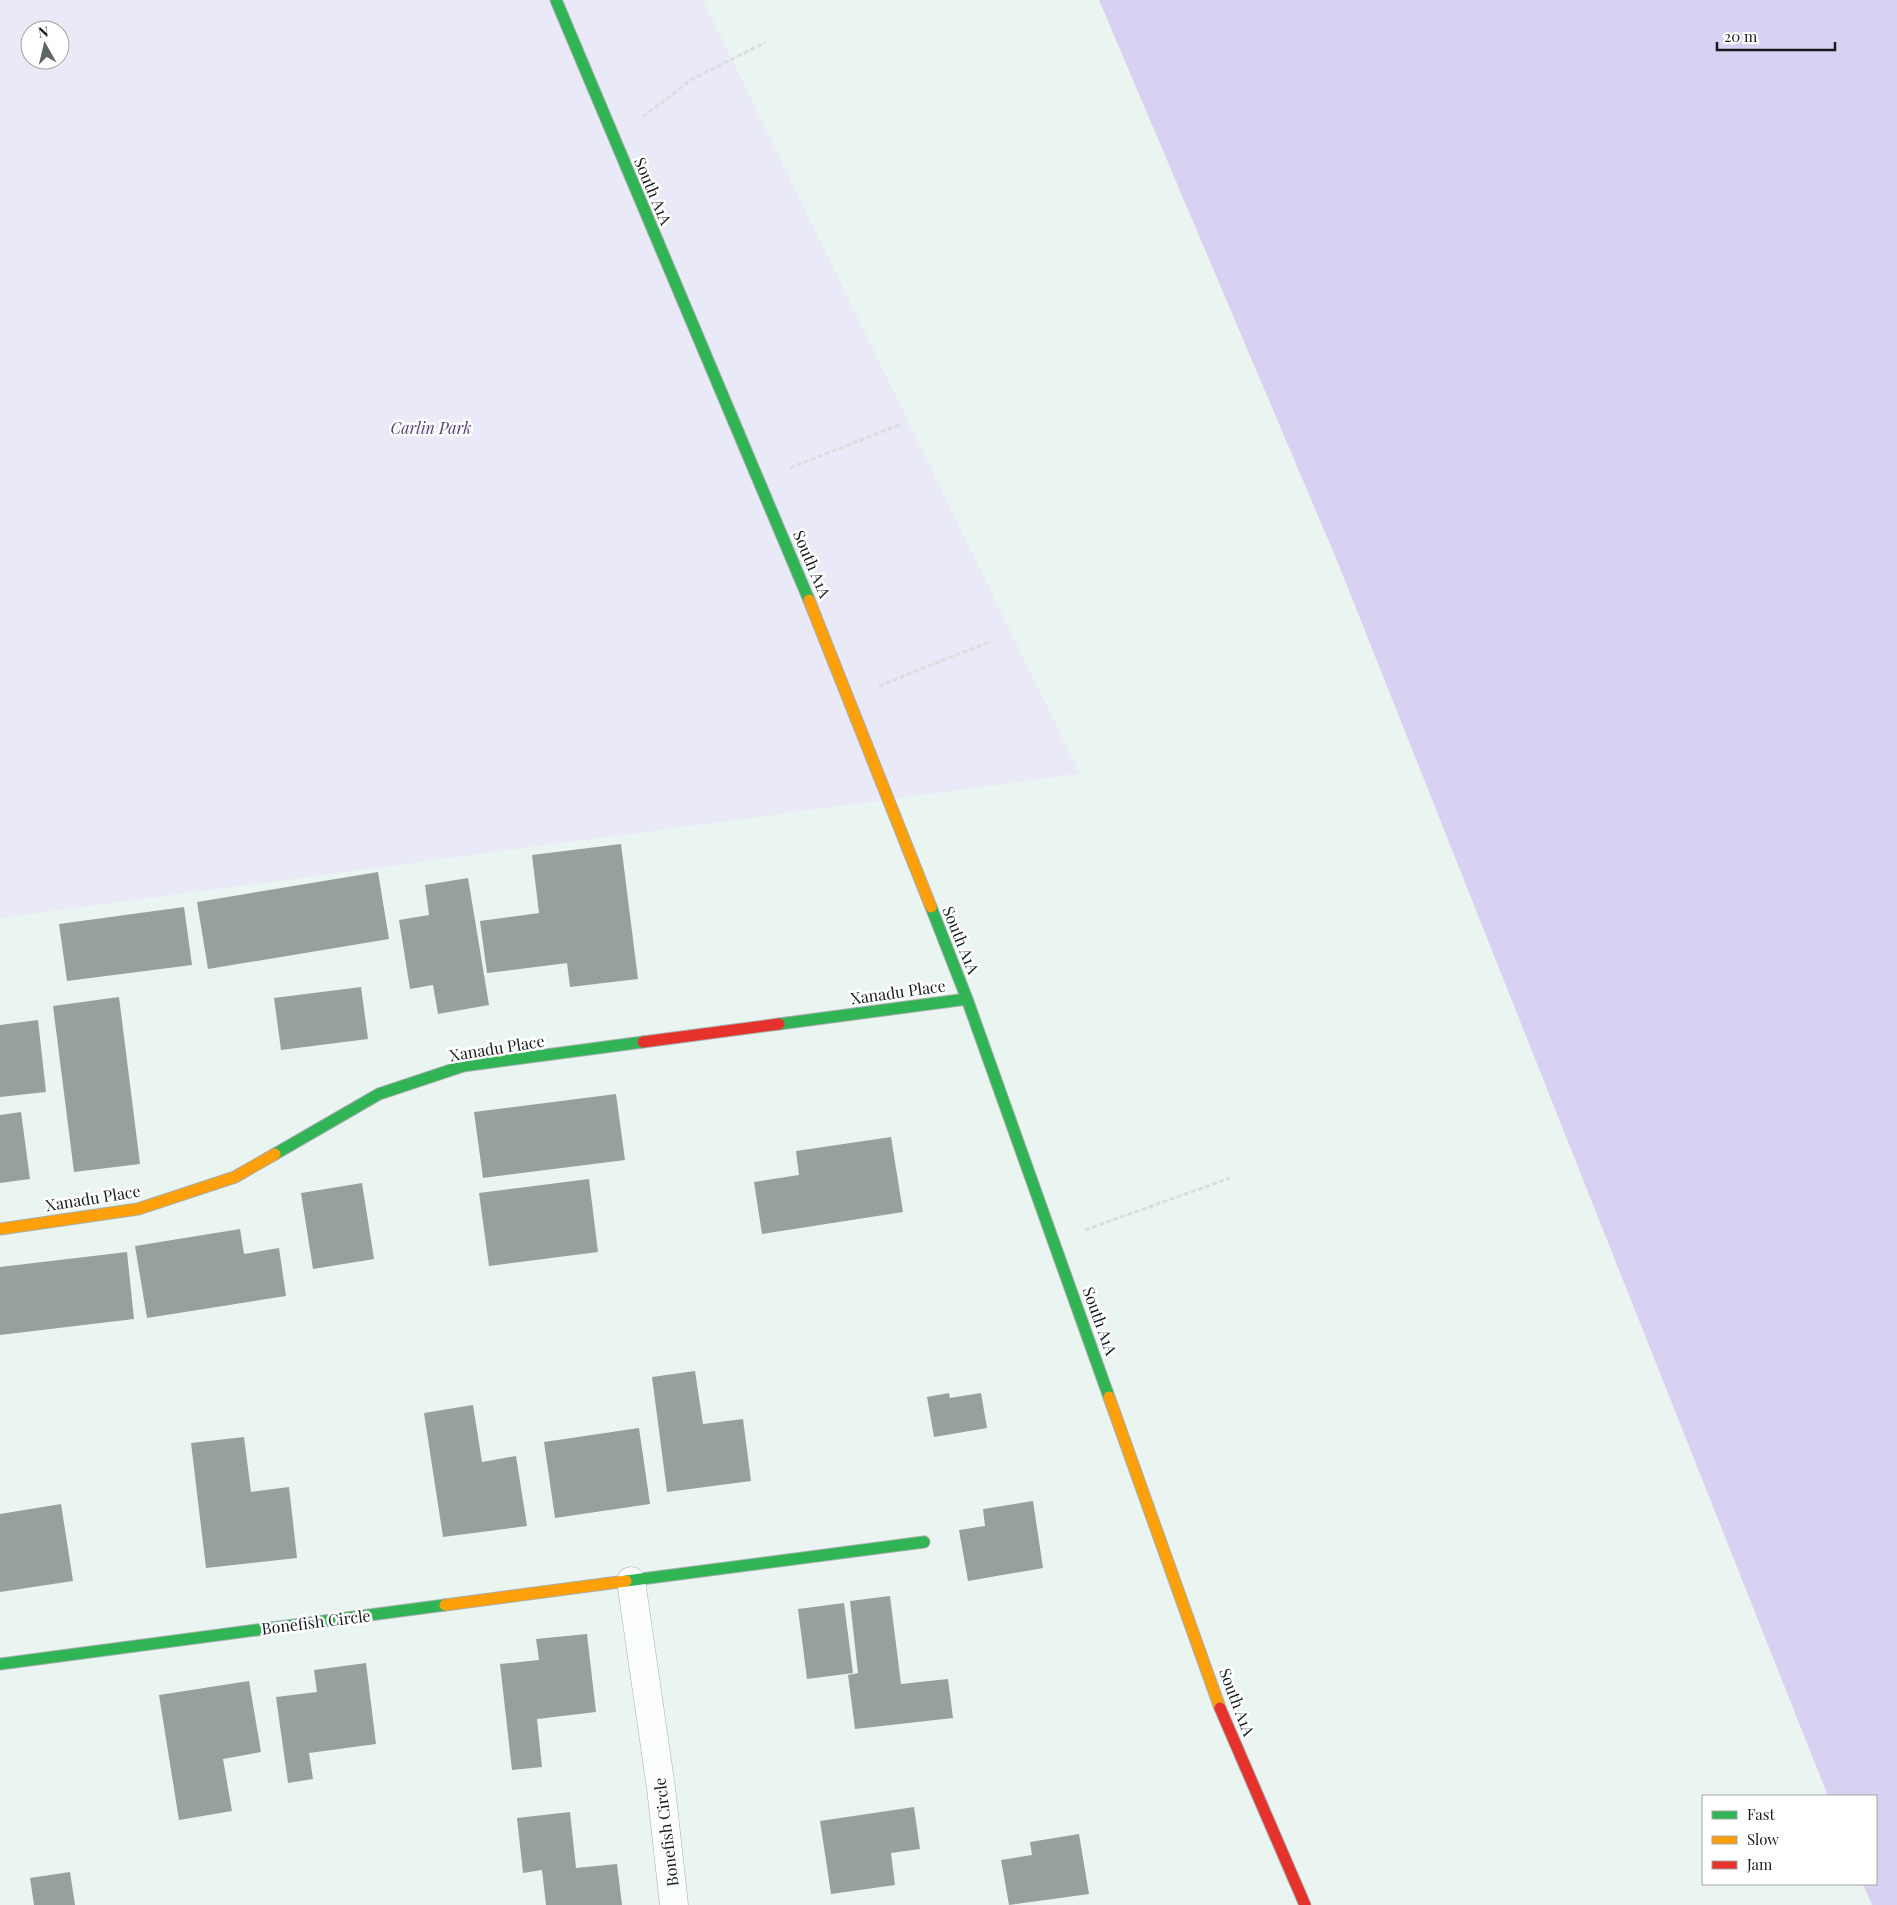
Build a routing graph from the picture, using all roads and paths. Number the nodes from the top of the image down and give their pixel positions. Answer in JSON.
{"nodes":[{"id":1,"x":556,"y":0,"type":"edge"},
{"id":2,"x":766,"y":42,"type":"dead end"},
{"id":3,"x":613,"y":140,"type":"junction"},
{"id":4,"x":901,"y":424,"type":"dead end"},
{"id":5,"x":759,"y":480,"type":"junction"},
{"id":6,"x":992,"y":641,"type":"dead end"},
{"id":7,"x":848,"y":698,"type":"junction"},
{"id":8,"x":967,"y":999,"type":"junction"},
{"id":9,"x":1230,"y":1178,"type":"dead end"},
{"id":10,"x":0,"y":1229,"type":"edge"},
{"id":11,"x":1054,"y":1241,"type":"junction"},
{"id":12,"x":924,"y":1542,"type":"dead end"},
{"id":13,"x":631,"y":1581,"type":"junction"},
{"id":14,"x":0,"y":1664,"type":"edge"},
{"id":15,"x":674,"y":1905,"type":"edge"},
{"id":16,"x":1305,"y":1905,"type":"edge"}],
"edges":[{"from":1,"to":3,"type":"street","name":"South A1A"},
{"from":2,"to":3,"type":"path"},
{"from":3,"to":5,"type":"street","name":"South A1A"},
{"from":4,"to":5,"type":"path"},
{"from":5,"to":7,"type":"street","name":"South A1A"},
{"from":6,"to":7,"type":"path"},
{"from":7,"to":8,"type":"street","name":"South A1A"},
{"from":8,"to":10,"type":"street","name":"Xanadu Place"},
{"from":8,"to":11,"type":"street","name":"South A1A"},
{"from":9,"to":11,"type":"path"},
{"from":11,"to":16,"type":"street","name":"South A1A"},
{"from":12,"to":13,"type":"street","name":"Bonefish Circle"},
{"from":13,"to":14,"type":"street","name":"Bonefish Circle"},
{"from":13,"to":15,"type":"street","name":"Bonefish Circle"}]}
